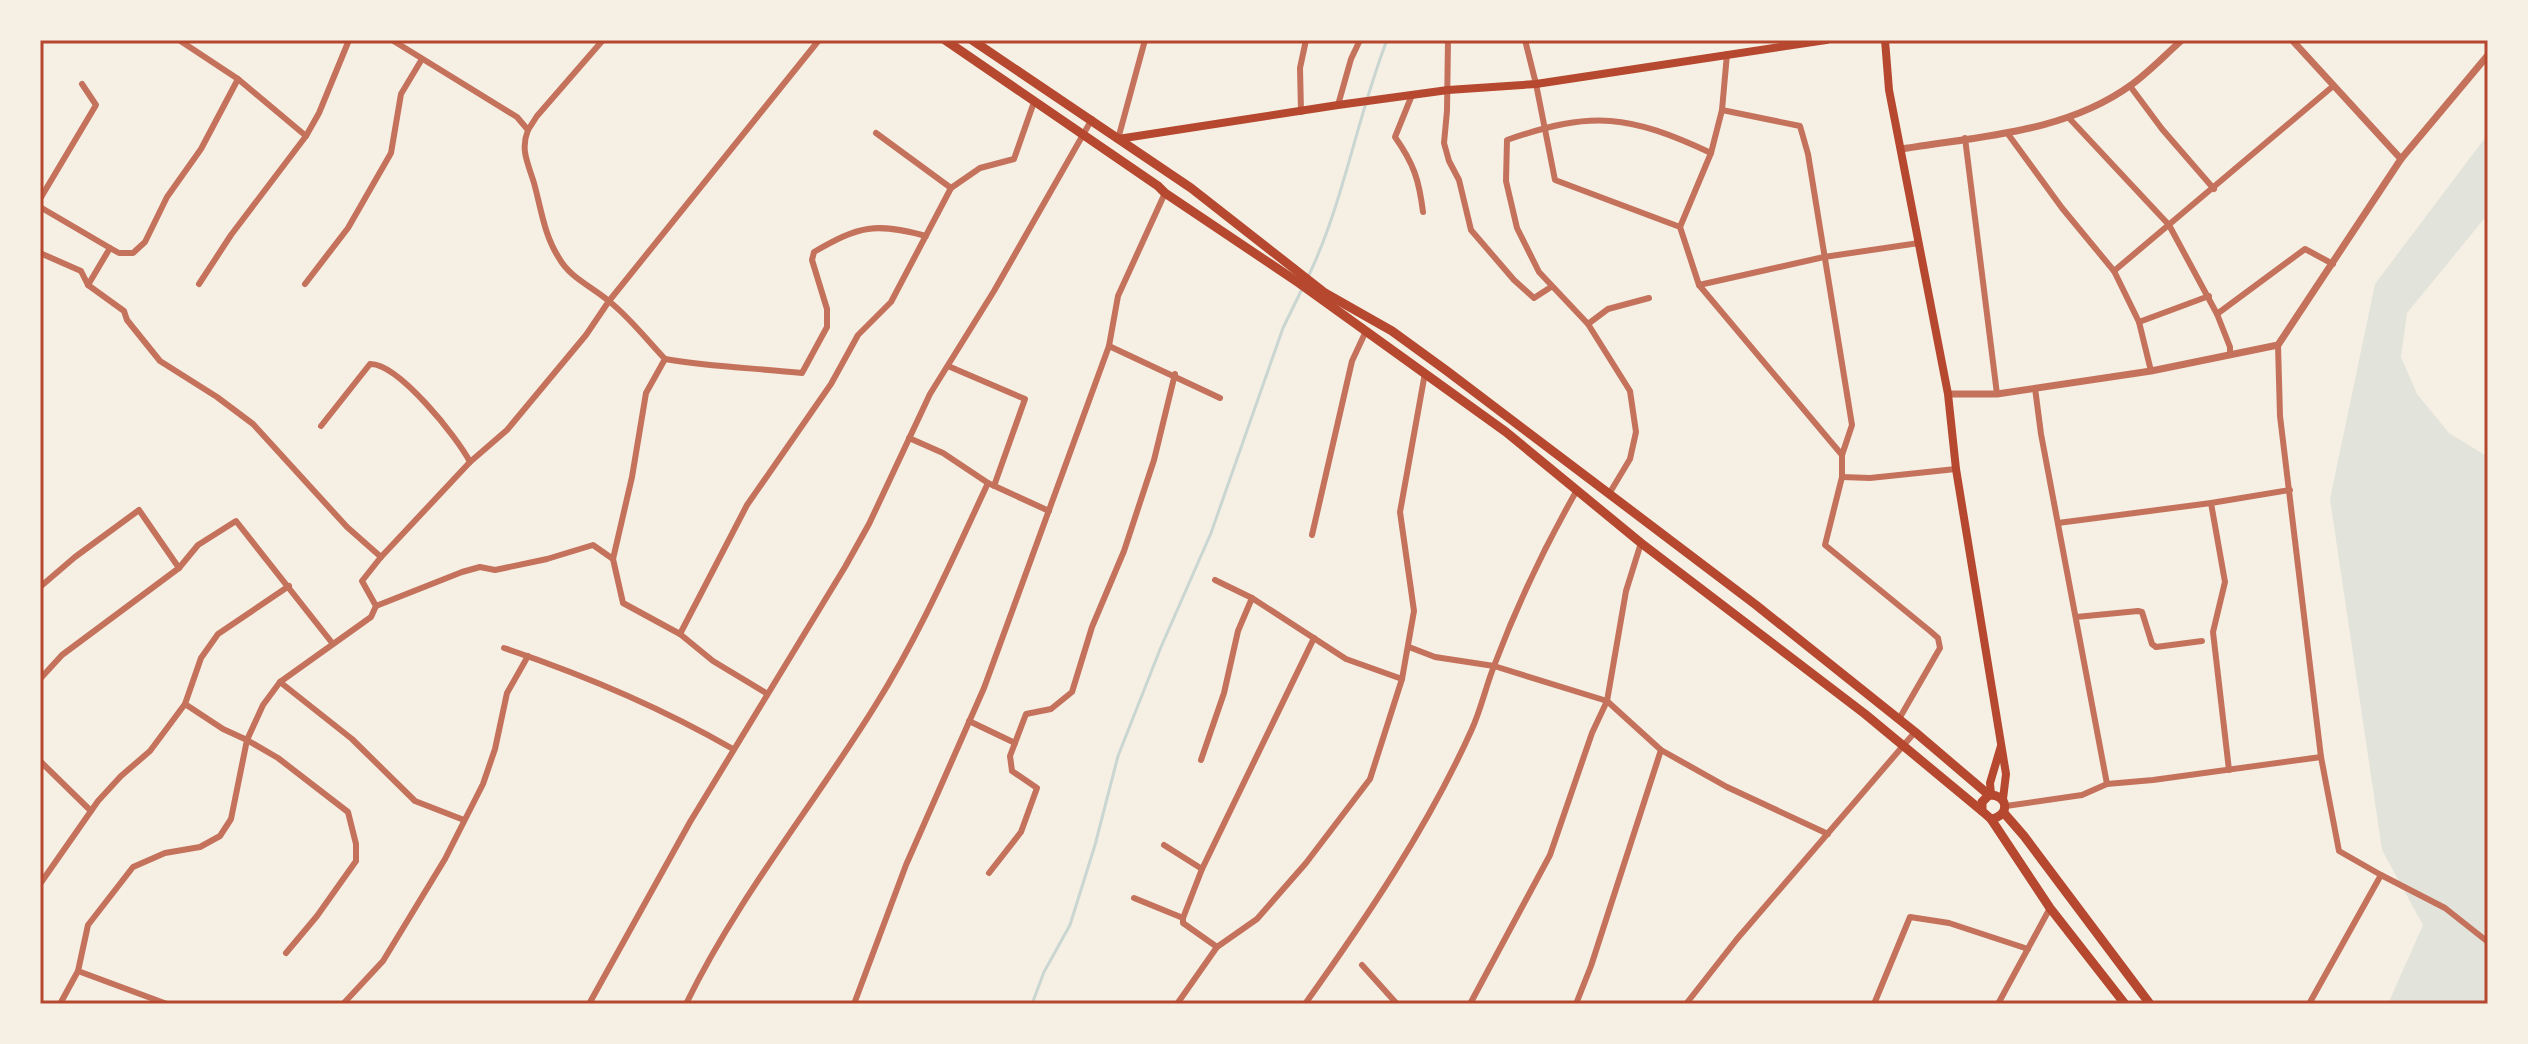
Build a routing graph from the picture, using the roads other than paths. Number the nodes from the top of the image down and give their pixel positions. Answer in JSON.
{"nodes":[{"id":1,"x":179,"y":40,"type":"edge"},
{"id":2,"x":349,"y":40,"type":"edge"},
{"id":3,"x":392,"y":40,"type":"edge"},
{"id":4,"x":603,"y":40,"type":"edge"},
{"id":5,"x":819,"y":40,"type":"edge"},
{"id":6,"x":945,"y":40,"type":"edge"},
{"id":7,"x":972,"y":40,"type":"edge"},
{"id":8,"x":1145,"y":40,"type":"edge"},
{"id":9,"x":1306,"y":40,"type":"edge"},
{"id":10,"x":1360,"y":40,"type":"edge"},
{"id":11,"x":1448,"y":40,"type":"edge"},
{"id":12,"x":1525,"y":40,"type":"edge"},
{"id":13,"x":1826,"y":40,"type":"edge"},
{"id":14,"x":1885,"y":40,"type":"edge"},
{"id":15,"x":2182,"y":40,"type":"edge"},
{"id":16,"x":2292,"y":40,"type":"edge"},
{"id":17,"x":1790,"y":43,"type":"edge"},
{"id":18,"x":1727,"y":54,"type":"junction"},
{"id":19,"x":2488,"y":55,"type":"edge"},
{"id":20,"x":422,"y":59,"type":"junction"},
{"id":21,"x":238,"y":79,"type":"junction"},
{"id":22,"x":82,"y":84,"type":"dead end"},
{"id":23,"x":1536,"y":84,"type":"junction"},
{"id":24,"x":2130,"y":86,"type":"junction"},
{"id":25,"x":2332,"y":87,"type":"junction"},
{"id":26,"x":1448,"y":90,"type":"junction"},
{"id":27,"x":1412,"y":95,"type":"junction"},
{"id":28,"x":1034,"y":102,"type":"junction"},
{"id":29,"x":1338,"y":105,"type":"junction"},
{"id":30,"x":1722,"y":110,"type":"junction"},
{"id":31,"x":1301,"y":112,"type":"junction"},
{"id":32,"x":2069,"y":118,"type":"junction"},
{"id":33,"x":1092,"y":119,"type":"junction"},
{"id":34,"x":1544,"y":127,"type":"junction"},
{"id":35,"x":528,"y":130,"type":"junction"},
{"id":36,"x":876,"y":133,"type":"dead end"},
{"id":37,"x":1083,"y":133,"type":"junction"},
{"id":38,"x":2008,"y":134,"type":"junction"},
{"id":39,"x":306,"y":136,"type":"junction"},
{"id":40,"x":1965,"y":138,"type":"junction"},
{"id":41,"x":1118,"y":139,"type":"junction"},
{"id":42,"x":1902,"y":149,"type":"junction"},
{"id":43,"x":1711,"y":153,"type":"junction"},
{"id":44,"x":1143,"y":154,"type":"junction"},
{"id":45,"x":2401,"y":159,"type":"junction"},
{"id":46,"x":1135,"y":170,"type":"junction"},
{"id":47,"x":951,"y":188,"type":"junction"},
{"id":48,"x":2214,"y":189,"type":"junction"},
{"id":49,"x":1165,"y":193,"type":"junction"},
{"id":50,"x":40,"y":199,"type":"edge"},
{"id":51,"x":40,"y":207,"type":"edge"},
{"id":52,"x":1423,"y":212,"type":"dead end"},
{"id":53,"x":2169,"y":225,"type":"junction"},
{"id":54,"x":1680,"y":227,"type":"junction"},
{"id":55,"x":926,"y":236,"type":"junction"},
{"id":56,"x":1919,"y":243,"type":"junction"},
{"id":57,"x":110,"y":248,"type":"junction"},
{"id":58,"x":40,"y":253,"type":"edge"},
{"id":59,"x":1824,"y":257,"type":"junction"},
{"id":60,"x":2334,"y":264,"type":"junction"},
{"id":61,"x":2114,"y":271,"type":"junction"},
{"id":62,"x":1300,"y":278,"type":"junction"},
{"id":63,"x":199,"y":284,"type":"dead end"},
{"id":64,"x":305,"y":284,"type":"dead end"},
{"id":65,"x":88,"y":285,"type":"junction"},
{"id":66,"x":1699,"y":285,"type":"junction"},
{"id":67,"x":1551,"y":287,"type":"junction"},
{"id":68,"x":2209,"y":296,"type":"junction"},
{"id":69,"x":1326,"y":298,"type":"junction"},
{"id":70,"x":1649,"y":298,"type":"dead end"},
{"id":71,"x":609,"y":301,"type":"junction"},
{"id":72,"x":2217,"y":314,"type":"junction"},
{"id":73,"x":2139,"y":322,"type":"junction"},
{"id":74,"x":1588,"y":324,"type":"junction"},
{"id":75,"x":1366,"y":331,"type":"junction"},
{"id":76,"x":2278,"y":345,"type":"junction"},
{"id":77,"x":1109,"y":346,"type":"junction"},
{"id":78,"x":2230,"y":355,"type":"junction"},
{"id":79,"x":665,"y":359,"type":"junction"},
{"id":80,"x":948,"y":366,"type":"junction"},
{"id":81,"x":2151,"y":371,"type":"junction"},
{"id":82,"x":1425,"y":373,"type":"junction"},
{"id":83,"x":1175,"y":374,"type":"junction"},
{"id":84,"x":2035,"y":388,"type":"junction"},
{"id":85,"x":1948,"y":394,"type":"junction"},
{"id":86,"x":1997,"y":394,"type":"junction"},
{"id":87,"x":1220,"y":398,"type":"dead end"},
{"id":88,"x":321,"y":426,"type":"dead end"},
{"id":89,"x":909,"y":438,"type":"junction"},
{"id":90,"x":1842,"y":455,"type":"junction"},
{"id":91,"x":470,"y":462,"type":"junction"},
{"id":92,"x":1956,"y":469,"type":"junction"},
{"id":93,"x":1842,"y":477,"type":"junction"},
{"id":94,"x":991,"y":484,"type":"junction"},
{"id":95,"x":1577,"y":490,"type":"junction"},
{"id":96,"x":2290,"y":490,"type":"junction"},
{"id":97,"x":1609,"y":494,"type":"junction"},
{"id":98,"x":2211,"y":503,"type":"junction"},
{"id":99,"x":1049,"y":511,"type":"junction"},
{"id":100,"x":2058,"y":523,"type":"junction"},
{"id":101,"x":1312,"y":535,"type":"dead end"},
{"id":102,"x":1641,"y":543,"type":"junction"},
{"id":103,"x":381,"y":557,"type":"junction"},
{"id":104,"x":613,"y":559,"type":"junction"},
{"id":105,"x":179,"y":568,"type":"junction"},
{"id":106,"x":1215,"y":580,"type":"dead end"},
{"id":107,"x":289,"y":586,"type":"junction"},
{"id":108,"x":40,"y":587,"type":"edge"},
{"id":109,"x":1252,"y":598,"type":"junction"},
{"id":110,"x":376,"y":606,"type":"junction"},
{"id":111,"x":2076,"y":617,"type":"junction"},
{"id":112,"x":680,"y":634,"type":"junction"},
{"id":113,"x":1314,"y":638,"type":"junction"},
{"id":114,"x":2202,"y":641,"type":"dead end"},
{"id":115,"x":333,"y":644,"type":"junction"},
{"id":116,"x":1409,"y":647,"type":"junction"},
{"id":117,"x":504,"y":648,"type":"dead end"},
{"id":118,"x":528,"y":656,"type":"junction"},
{"id":119,"x":1494,"y":666,"type":"junction"},
{"id":120,"x":40,"y":679,"type":"edge"},
{"id":121,"x":1402,"y":679,"type":"junction"},
{"id":122,"x":280,"y":682,"type":"junction"},
{"id":123,"x":766,"y":693,"type":"junction"},
{"id":124,"x":1607,"y":701,"type":"junction"},
{"id":125,"x":185,"y":704,"type":"junction"},
{"id":126,"x":1899,"y":719,"type":"junction"},
{"id":127,"x":969,"y":721,"type":"junction"},
{"id":128,"x":1915,"y":732,"type":"junction"},
{"id":129,"x":247,"y":740,"type":"junction"},
{"id":130,"x":1015,"y":743,"type":"junction"},
{"id":131,"x":2002,"y":745,"type":"junction"},
{"id":132,"x":1903,"y":746,"type":"junction"},
{"id":133,"x":733,"y":749,"type":"junction"},
{"id":134,"x":1661,"y":750,"type":"junction"},
{"id":135,"x":2321,"y":757,"type":"junction"},
{"id":136,"x":1201,"y":760,"type":"dead end"},
{"id":137,"x":40,"y":761,"type":"edge"},
{"id":138,"x":2229,"y":770,"type":"junction"},
{"id":139,"x":2107,"y":784,"type":"junction"},
{"id":140,"x":1990,"y":795,"type":"junction"},
{"id":141,"x":2004,"y":806,"type":"junction"},
{"id":142,"x":91,"y":811,"type":"junction"},
{"id":143,"x":1982,"y":811,"type":"junction"},
{"id":144,"x":1991,"y":819,"type":"junction"},
{"id":145,"x":464,"y":820,"type":"junction"},
{"id":146,"x":1828,"y":834,"type":"junction"},
{"id":147,"x":1164,"y":845,"type":"dead end"},
{"id":148,"x":1202,"y":869,"type":"junction"},
{"id":149,"x":989,"y":873,"type":"dead end"},
{"id":150,"x":2381,"y":875,"type":"junction"},
{"id":151,"x":40,"y":884,"type":"edge"},
{"id":152,"x":1134,"y":898,"type":"dead end"},
{"id":153,"x":2050,"y":908,"type":"junction"},
{"id":154,"x":1183,"y":918,"type":"junction"},
{"id":155,"x":2488,"y":942,"type":"edge"},
{"id":156,"x":1217,"y":947,"type":"junction"},
{"id":157,"x":2028,"y":949,"type":"junction"},
{"id":158,"x":286,"y":953,"type":"dead end"},
{"id":159,"x":1362,"y":965,"type":"dead end"},
{"id":160,"x":78,"y":971,"type":"junction"},
{"id":161,"x":60,"y":1004,"type":"edge"},
{"id":162,"x":167,"y":1004,"type":"edge"},
{"id":163,"x":343,"y":1004,"type":"edge"},
{"id":164,"x":589,"y":1004,"type":"edge"},
{"id":165,"x":686,"y":1004,"type":"edge"},
{"id":166,"x":854,"y":1004,"type":"edge"},
{"id":167,"x":1177,"y":1004,"type":"edge"},
{"id":168,"x":1305,"y":1004,"type":"edge"},
{"id":169,"x":1397,"y":1004,"type":"edge"},
{"id":170,"x":1470,"y":1004,"type":"edge"},
{"id":171,"x":1576,"y":1004,"type":"edge"},
{"id":172,"x":1686,"y":1004,"type":"edge"},
{"id":173,"x":1874,"y":1004,"type":"edge"},
{"id":174,"x":1998,"y":1004,"type":"edge"},
{"id":175,"x":2125,"y":1004,"type":"edge"},
{"id":176,"x":2150,"y":1004,"type":"edge"},
{"id":177,"x":2309,"y":1004,"type":"edge"}],
"edges":[{"from":1,"to":21,"type":"street"},
{"from":2,"to":39,"type":"street"},
{"from":3,"to":20,"type":"street"},
{"from":4,"to":35,"type":"street"},
{"from":5,"to":71,"type":"street"},
{"from":6,"to":28,"type":"main road"},
{"from":7,"to":33,"type":"main road"},
{"from":8,"to":41,"type":"street"},
{"from":9,"to":31,"type":"street"},
{"from":10,"to":29,"type":"street"},
{"from":11,"to":26,"type":"street"},
{"from":12,"to":23,"type":"street"},
{"from":13,"to":17,"type":"main road"},
{"from":14,"to":42,"type":"main road"},
{"from":15,"to":24,"type":"street"},
{"from":16,"to":25,"type":"street"},
{"from":17,"to":18,"type":"main road"},
{"from":18,"to":23,"type":"main road"},
{"from":18,"to":30,"type":"street"},
{"from":19,"to":45,"type":"street"},
{"from":20,"to":35,"type":"street"},
{"from":20,"to":64,"type":"street"},
{"from":21,"to":39,"type":"street"},
{"from":21,"to":57,"type":"street"},
{"from":22,"to":50,"type":"street"},
{"from":23,"to":26,"type":"main road"},
{"from":23,"to":34,"type":"street"},
{"from":24,"to":32,"type":"street"},
{"from":24,"to":48,"type":"street"},
{"from":25,"to":45,"type":"street"},
{"from":25,"to":48,"type":"street"},
{"from":26,"to":27,"type":"main road"},
{"from":26,"to":67,"type":"street"},
{"from":27,"to":29,"type":"main road"},
{"from":27,"to":52,"type":"street"},
{"from":28,"to":37,"type":"main road"},
{"from":28,"to":47,"type":"street"},
{"from":29,"to":31,"type":"main road"},
{"from":30,"to":43,"type":"street"},
{"from":30,"to":59,"type":"street"},
{"from":31,"to":41,"type":"main road"},
{"from":32,"to":38,"type":"street"},
{"from":32,"to":53,"type":"street"},
{"from":33,"to":37,"type":"street"},
{"from":33,"to":41,"type":"main road"},
{"from":34,"to":43,"type":"street"},
{"from":34,"to":54,"type":"street"},
{"from":34,"to":67,"type":"street"},
{"from":35,"to":71,"type":"street"},
{"from":36,"to":47,"type":"street"},
{"from":37,"to":46,"type":"main road"},
{"from":37,"to":80,"type":"street"},
{"from":38,"to":40,"type":"street"},
{"from":38,"to":61,"type":"street"},
{"from":39,"to":63,"type":"street"},
{"from":40,"to":42,"type":"street"},
{"from":40,"to":86,"type":"street"},
{"from":41,"to":44,"type":"main road"},
{"from":42,"to":56,"type":"main road"},
{"from":43,"to":54,"type":"street"},
{"from":44,"to":46,"type":"main road"},
{"from":44,"to":62,"type":"main road"},
{"from":45,"to":60,"type":"street"},
{"from":46,"to":49,"type":"main road"},
{"from":47,"to":55,"type":"street"},
{"from":48,"to":53,"type":"street"},
{"from":49,"to":62,"type":"main road"},
{"from":49,"to":77,"type":"street"},
{"from":51,"to":57,"type":"street"},
{"from":53,"to":61,"type":"street"},
{"from":53,"to":68,"type":"street"},
{"from":54,"to":66,"type":"street"},
{"from":55,"to":79,"type":"street"},
{"from":55,"to":112,"type":"street"},
{"from":56,"to":59,"type":"street"},
{"from":56,"to":85,"type":"main road"},
{"from":57,"to":65,"type":"street"},
{"from":58,"to":65,"type":"street"},
{"from":59,"to":66,"type":"street"},
{"from":59,"to":90,"type":"street"},
{"from":60,"to":72,"type":"street"},
{"from":60,"to":76,"type":"street"},
{"from":61,"to":73,"type":"street"},
{"from":62,"to":69,"type":"main road"},
{"from":65,"to":103,"type":"street"},
{"from":66,"to":90,"type":"street"},
{"from":67,"to":74,"type":"street"},
{"from":68,"to":72,"type":"street"},
{"from":68,"to":73,"type":"street"},
{"from":69,"to":75,"type":"main road"},
{"from":69,"to":97,"type":"main road"},
{"from":70,"to":74,"type":"street"},
{"from":71,"to":79,"type":"street"},
{"from":71,"to":91,"type":"street"},
{"from":72,"to":78,"type":"street"},
{"from":73,"to":81,"type":"street"},
{"from":74,"to":97,"type":"street"},
{"from":75,"to":82,"type":"main road"},
{"from":75,"to":101,"type":"street"},
{"from":76,"to":78,"type":"street"},
{"from":76,"to":96,"type":"street"},
{"from":77,"to":83,"type":"street"},
{"from":77,"to":99,"type":"street"},
{"from":78,"to":81,"type":"street"},
{"from":79,"to":104,"type":"street"},
{"from":80,"to":89,"type":"street"},
{"from":80,"to":94,"type":"street"},
{"from":81,"to":84,"type":"street"},
{"from":82,"to":95,"type":"main road"},
{"from":82,"to":116,"type":"street"},
{"from":83,"to":87,"type":"street"},
{"from":83,"to":130,"type":"street"},
{"from":84,"to":86,"type":"street"},
{"from":84,"to":100,"type":"street"},
{"from":85,"to":86,"type":"street"},
{"from":85,"to":92,"type":"main road"},
{"from":88,"to":91,"type":"street"},
{"from":89,"to":94,"type":"street"},
{"from":89,"to":123,"type":"street"},
{"from":90,"to":93,"type":"street"},
{"from":91,"to":103,"type":"street"},
{"from":92,"to":93,"type":"street"},
{"from":92,"to":131,"type":"main road"},
{"from":93,"to":126,"type":"street"},
{"from":94,"to":99,"type":"street"},
{"from":94,"to":165,"type":"street"},
{"from":95,"to":102,"type":"main road"},
{"from":95,"to":119,"type":"street"},
{"from":96,"to":98,"type":"street"},
{"from":96,"to":135,"type":"street"},
{"from":97,"to":126,"type":"main road"},
{"from":98,"to":100,"type":"street"},
{"from":98,"to":138,"type":"street"},
{"from":99,"to":127,"type":"street"},
{"from":100,"to":111,"type":"street"},
{"from":102,"to":124,"type":"street"},
{"from":102,"to":132,"type":"main road"},
{"from":103,"to":110,"type":"street"},
{"from":104,"to":110,"type":"street"},
{"from":104,"to":112,"type":"street"},
{"from":105,"to":107,"type":"street"},
{"from":105,"to":108,"type":"street"},
{"from":105,"to":120,"type":"street"},
{"from":106,"to":109,"type":"street"},
{"from":107,"to":115,"type":"street"},
{"from":107,"to":125,"type":"street"},
{"from":109,"to":113,"type":"street"},
{"from":109,"to":136,"type":"street"},
{"from":110,"to":115,"type":"street"},
{"from":111,"to":114,"type":"street"},
{"from":111,"to":139,"type":"street"},
{"from":112,"to":123,"type":"street"},
{"from":113,"to":121,"type":"street"},
{"from":113,"to":148,"type":"street"},
{"from":115,"to":122,"type":"street"},
{"from":116,"to":119,"type":"street"},
{"from":116,"to":121,"type":"street"},
{"from":117,"to":118,"type":"street"},
{"from":118,"to":133,"type":"street"},
{"from":118,"to":145,"type":"street"},
{"from":119,"to":124,"type":"street"},
{"from":119,"to":168,"type":"street"},
{"from":121,"to":156,"type":"street"},
{"from":122,"to":129,"type":"street"},
{"from":122,"to":145,"type":"street"},
{"from":123,"to":133,"type":"street"},
{"from":124,"to":134,"type":"street"},
{"from":124,"to":170,"type":"street"},
{"from":125,"to":129,"type":"street"},
{"from":125,"to":142,"type":"street"},
{"from":126,"to":128,"type":"main road"},
{"from":127,"to":130,"type":"street"},
{"from":127,"to":166,"type":"street"},
{"from":128,"to":132,"type":"street"},
{"from":128,"to":140,"type":"main road"},
{"from":129,"to":158,"type":"street"},
{"from":129,"to":160,"type":"street"},
{"from":130,"to":149,"type":"street"},
{"from":131,"to":140,"type":"main road"},
{"from":131,"to":141,"type":"main road"},
{"from":132,"to":143,"type":"main road"},
{"from":132,"to":146,"type":"street"},
{"from":133,"to":164,"type":"street"},
{"from":134,"to":146,"type":"street"},
{"from":134,"to":171,"type":"street"},
{"from":135,"to":138,"type":"street"},
{"from":135,"to":150,"type":"street"},
{"from":137,"to":142,"type":"street"},
{"from":138,"to":139,"type":"street"},
{"from":139,"to":141,"type":"street"},
{"from":140,"to":141,"type":"main road"},
{"from":140,"to":143,"type":"main road"},
{"from":141,"to":144,"type":"main road"},
{"from":141,"to":176,"type":"main road"},
{"from":142,"to":151,"type":"street"},
{"from":143,"to":144,"type":"main road"},
{"from":144,"to":153,"type":"main road"},
{"from":145,"to":163,"type":"street"},
{"from":146,"to":172,"type":"street"},
{"from":147,"to":148,"type":"street"},
{"from":148,"to":154,"type":"street"},
{"from":150,"to":155,"type":"street"},
{"from":150,"to":177,"type":"street"},
{"from":152,"to":154,"type":"street"},
{"from":153,"to":157,"type":"street"},
{"from":153,"to":175,"type":"main road"},
{"from":154,"to":156,"type":"street"},
{"from":156,"to":167,"type":"street"},
{"from":157,"to":173,"type":"street"},
{"from":157,"to":174,"type":"street"},
{"from":159,"to":169,"type":"street"},
{"from":160,"to":161,"type":"street"},
{"from":160,"to":162,"type":"street"}]}
